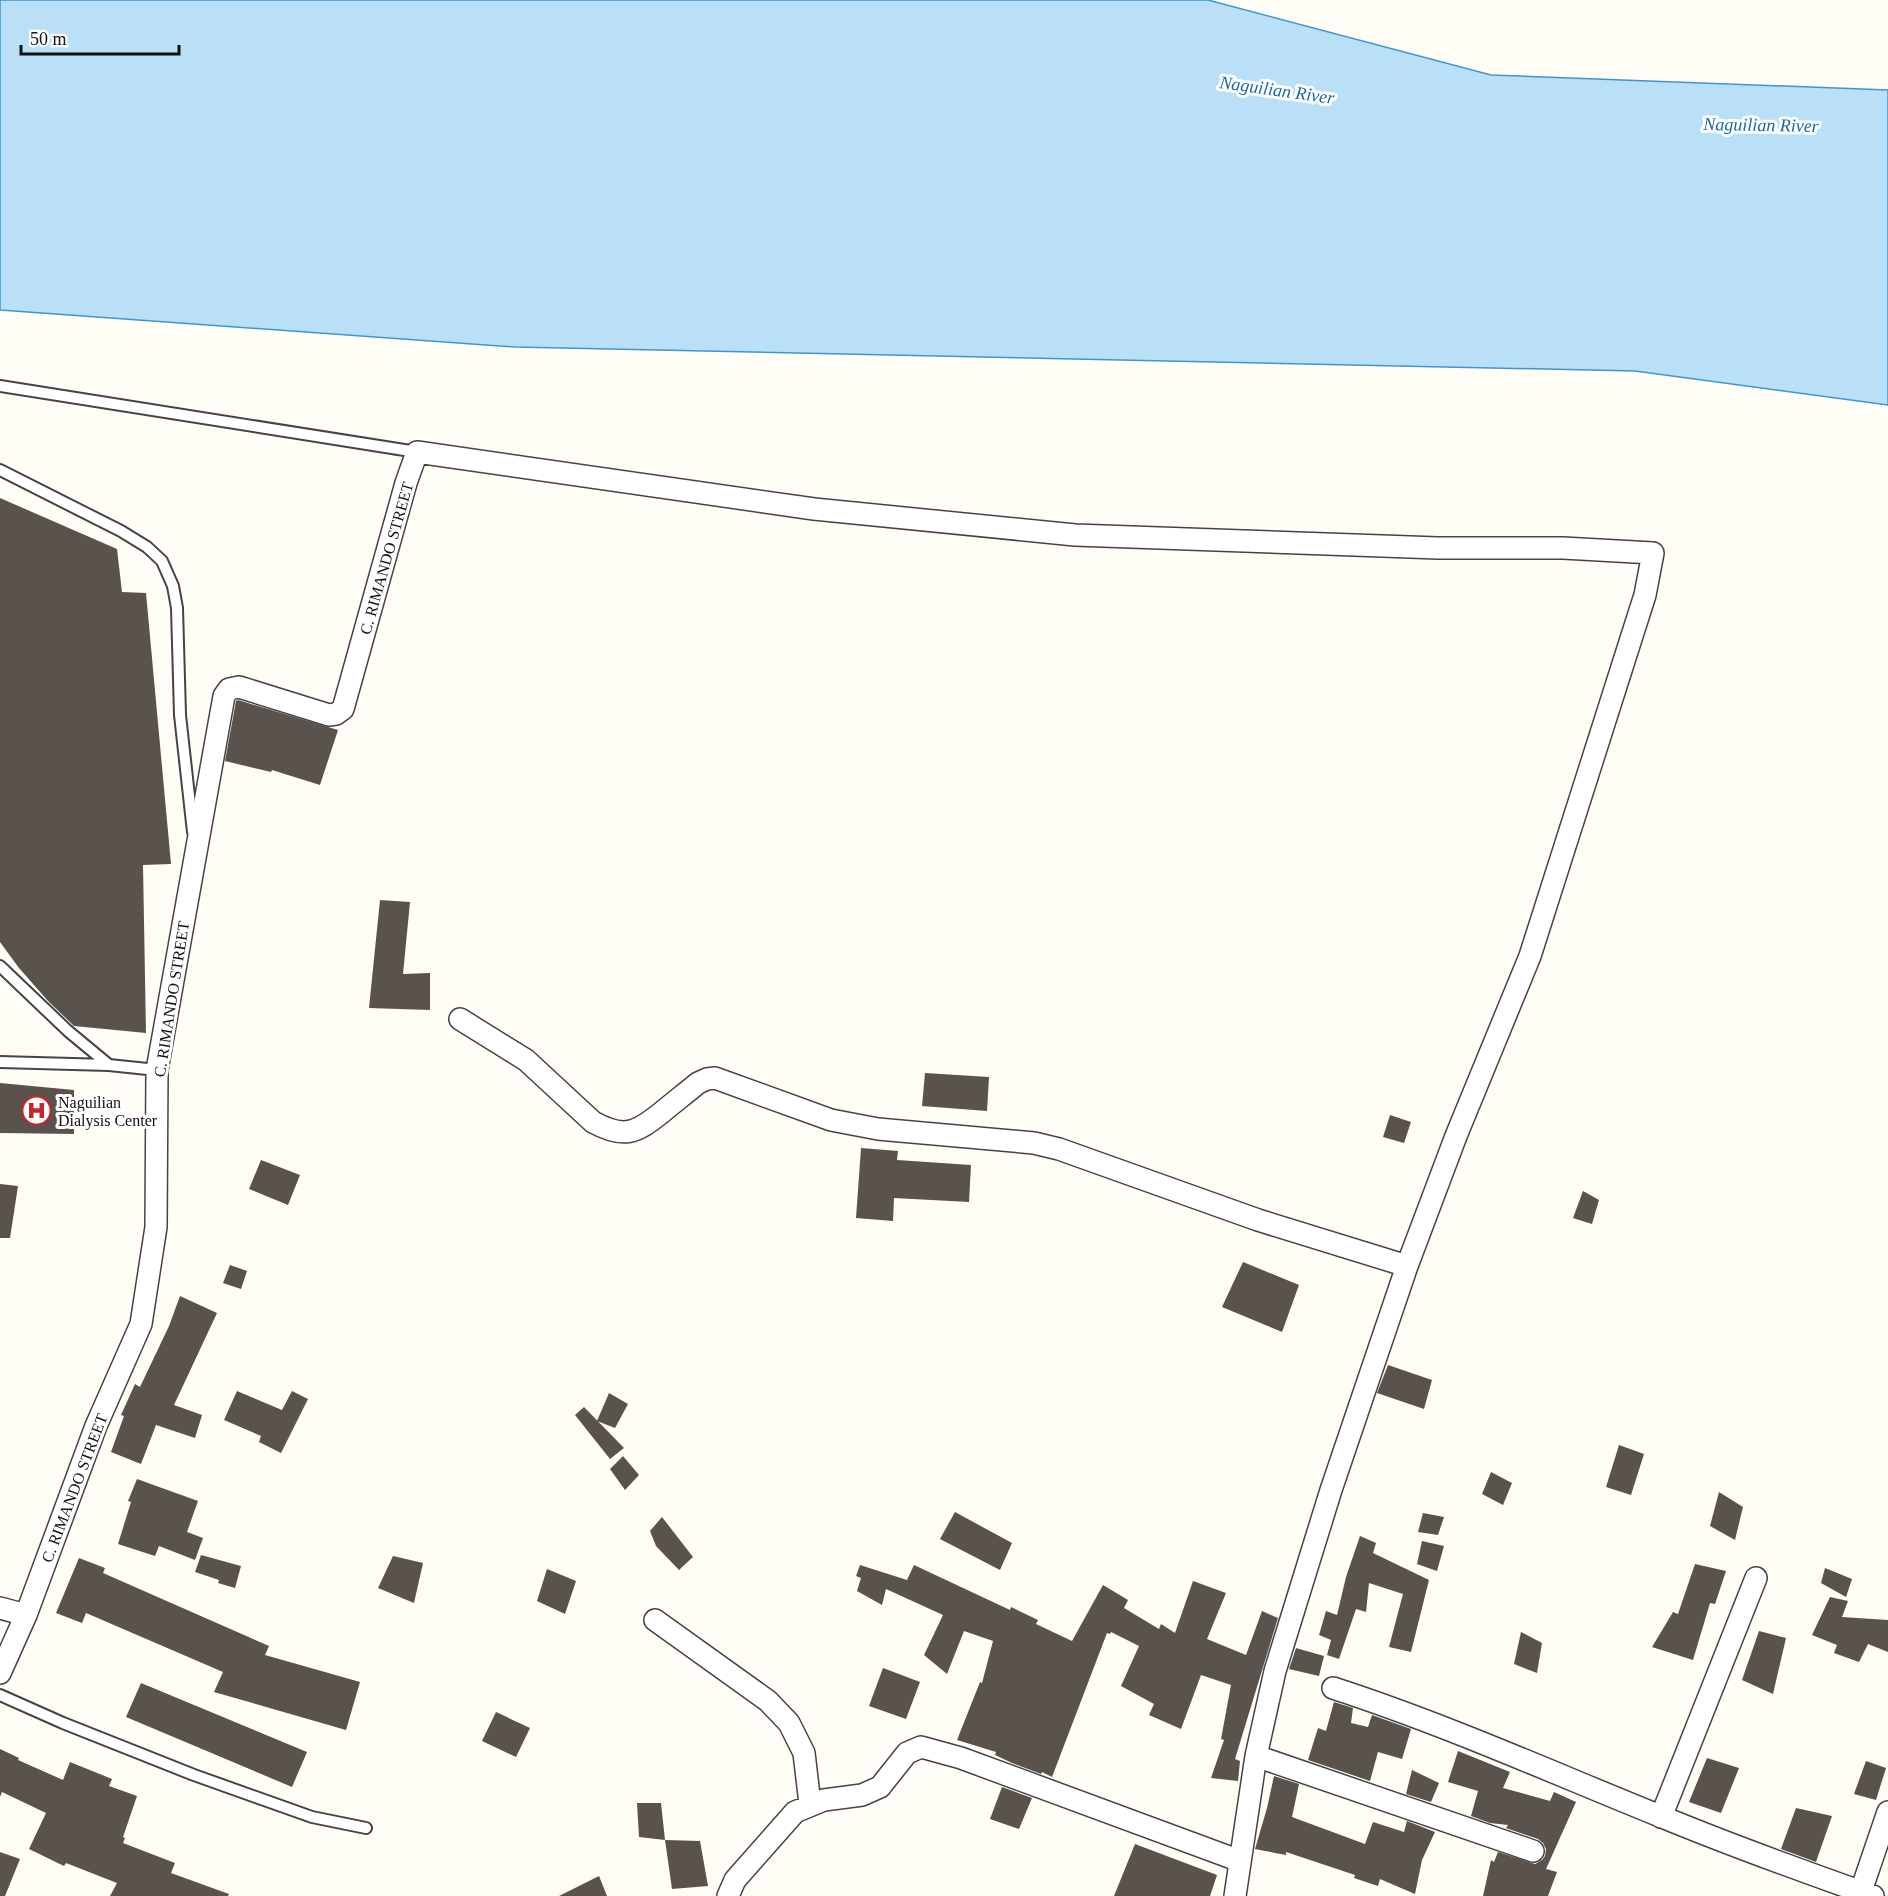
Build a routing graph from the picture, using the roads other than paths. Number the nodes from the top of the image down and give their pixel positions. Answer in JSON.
{"nodes":[{"id":1,"x":0,"y":386,"type":"edge"},
{"id":2,"x":417,"y":452,"type":"junction"},
{"id":3,"x":0,"y":470,"type":"edge"},
{"id":4,"x":195,"y":853,"type":"junction"},
{"id":5,"x":0,"y":966,"type":"edge"},
{"id":6,"x":460,"y":1019,"type":"dead end"},
{"id":7,"x":0,"y":1062,"type":"edge"},
{"id":8,"x":109,"y":1065,"type":"junction"},
{"id":9,"x":157,"y":1070,"type":"junction"},
{"id":10,"x":1407,"y":1266,"type":"junction"},
{"id":11,"x":1756,"y":1578,"type":"dead end"},
{"id":12,"x":0,"y":1608,"type":"edge"},
{"id":13,"x":26,"y":1615,"type":"junction"},
{"id":14,"x":655,"y":1620,"type":"dead end"},
{"id":15,"x":0,"y":1673,"type":"edge"},
{"id":16,"x":1333,"y":1688,"type":"dead end"},
{"id":17,"x":0,"y":1695,"type":"edge"},
{"id":18,"x":1256,"y":1756,"type":"junction"},
{"id":19,"x":810,"y":1804,"type":"junction"},
{"id":20,"x":1888,"y":1812,"type":"edge"},
{"id":21,"x":1661,"y":1817,"type":"junction"},
{"id":22,"x":366,"y":1828,"type":"dead end"},
{"id":23,"x":1533,"y":1851,"type":"dead end"},
{"id":24,"x":1240,"y":1861,"type":"junction"},
{"id":25,"x":1867,"y":1894,"type":"edge"},
{"id":26,"x":728,"y":1896,"type":"edge"},
{"id":27,"x":1234,"y":1896,"type":"edge"}],
"edges":[{"from":1,"to":2,"type":"lane"},
{"from":2,"to":4,"type":"street","name":"C. RIMANDO STREET"},
{"from":2,"to":10,"type":"street"},
{"from":3,"to":4,"type":"lane"},
{"from":4,"to":9,"type":"street","name":"C. RIMANDO STREET"},
{"from":5,"to":8,"type":"lane"},
{"from":6,"to":10,"type":"street"},
{"from":7,"to":8,"type":"lane"},
{"from":8,"to":9,"type":"lane"},
{"from":9,"to":13,"type":"street","name":"C. RIMANDO STREET"},
{"from":10,"to":18,"type":"street"},
{"from":11,"to":21,"type":"street"},
{"from":12,"to":13,"type":"street"},
{"from":13,"to":15,"type":"street","name":"C. RIMANDO STREET"},
{"from":14,"to":19,"type":"street"},
{"from":16,"to":21,"type":"street"},
{"from":17,"to":22,"type":"lane"},
{"from":18,"to":23,"type":"street"},
{"from":18,"to":24,"type":"street"},
{"from":19,"to":24,"type":"street"},
{"from":19,"to":26,"type":"street"},
{"from":20,"to":25,"type":"street"},
{"from":21,"to":25,"type":"street"},
{"from":24,"to":27,"type":"street"}]}
